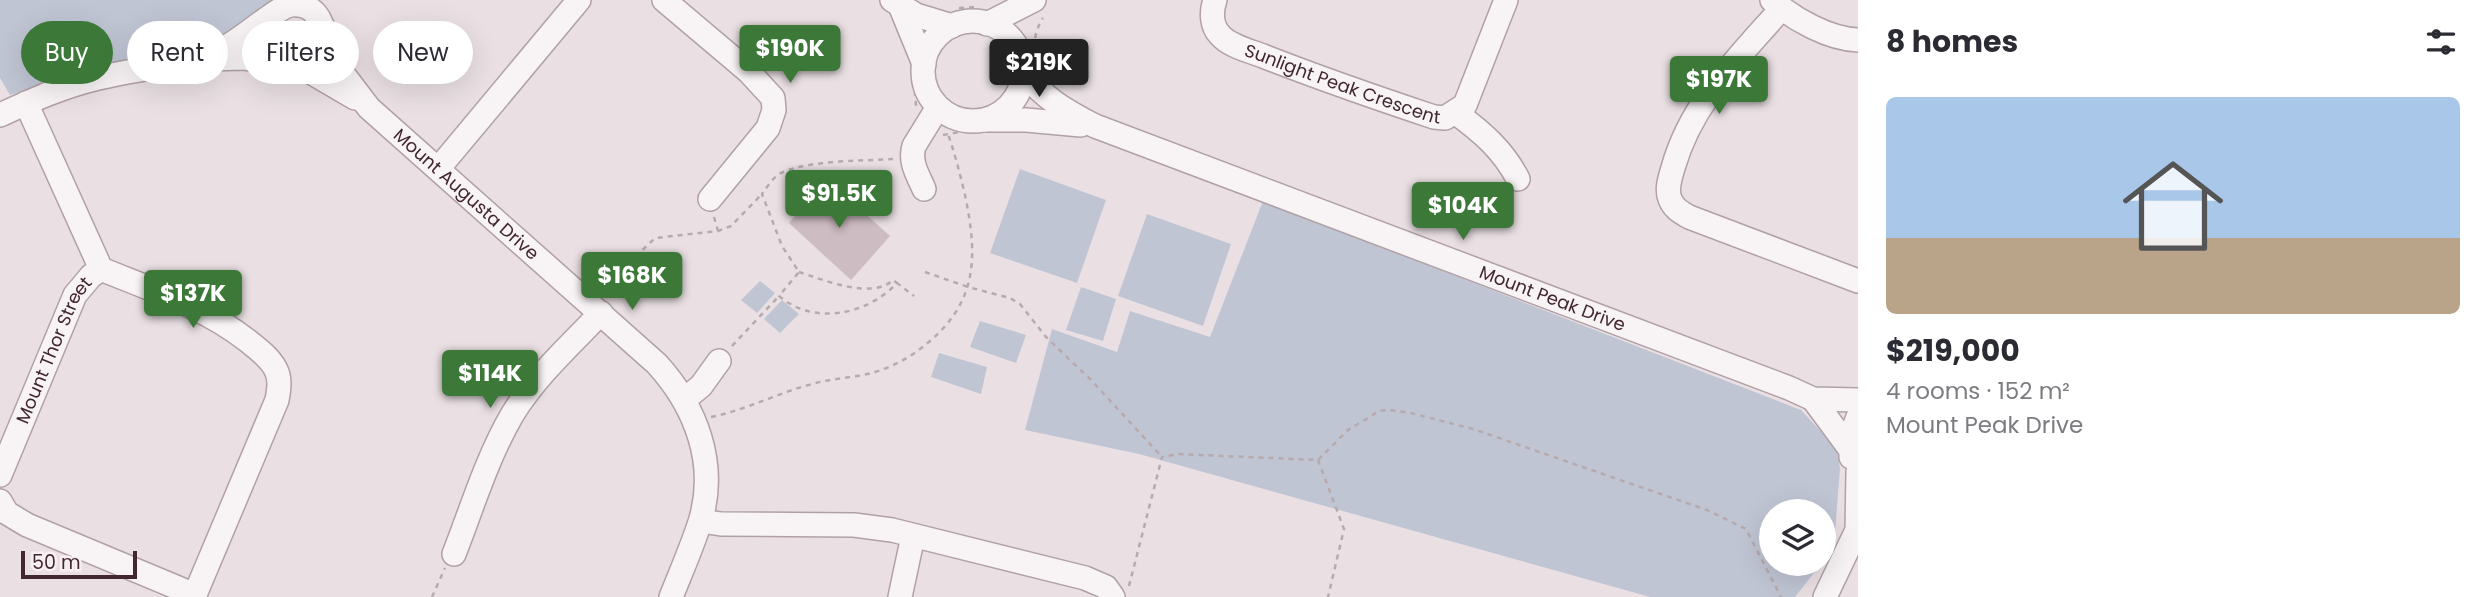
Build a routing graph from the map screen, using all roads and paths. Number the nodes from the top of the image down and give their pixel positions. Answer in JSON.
{"nodes":[{"id":1,"x":579,"y":0,"type":"edge"},
{"id":2,"x":664,"y":0,"type":"edge"},
{"id":3,"x":1034,"y":0,"type":"edge"},
{"id":4,"x":1215,"y":0,"type":"edge"},
{"id":5,"x":1506,"y":0,"type":"edge"},
{"id":6,"x":897,"y":4,"type":"edge"},
{"id":7,"x":1776,"y":4,"type":"edge"},
{"id":8,"x":278,"y":9,"type":"edge"},
{"id":9,"x":320,"y":15,"type":"edge"},
{"id":10,"x":986,"y":15,"type":"junction"},
{"id":11,"x":955,"y":17,"type":"junction"},
{"id":12,"x":1858,"y":40,"type":"edge"},
{"id":13,"x":228,"y":45,"type":"edge"},
{"id":14,"x":1020,"y":61,"type":"junction"},
{"id":15,"x":919,"y":70,"type":"junction"},
{"id":16,"x":127,"y":72,"type":"edge"},
{"id":17,"x":327,"y":84,"type":"edge"},
{"id":18,"x":26,"y":103,"type":"junction"},
{"id":19,"x":369,"y":108,"type":"junction"},
{"id":20,"x":928,"y":111,"type":"junction"},
{"id":21,"x":1456,"y":113,"type":"junction"},
{"id":22,"x":0,"y":115,"type":"edge"},
{"id":23,"x":980,"y":125,"type":"junction"},
{"id":24,"x":1095,"y":126,"type":"junction"},
{"id":25,"x":948,"y":134,"type":"junction"},
{"id":26,"x":938,"y":137,"type":"dead end"},
{"id":27,"x":896,"y":159,"type":"dead end"},
{"id":28,"x":438,"y":169,"type":"junction"},
{"id":29,"x":1518,"y":179,"type":"dead end"},
{"id":30,"x":924,"y":188,"type":"dead end"},
{"id":31,"x":762,"y":194,"type":"junction"},
{"id":32,"x":710,"y":199,"type":"dead end"},
{"id":33,"x":101,"y":269,"type":"junction"},
{"id":34,"x":799,"y":272,"type":"junction"},
{"id":35,"x":925,"y":272,"type":"dead end"},
{"id":36,"x":1858,"y":281,"type":"edge"},
{"id":37,"x":897,"y":283,"type":"junction"},
{"id":38,"x":590,"y":287,"type":"dead end"},
{"id":39,"x":968,"y":287,"type":"junction"},
{"id":40,"x":779,"y":296,"type":"junction"},
{"id":41,"x":914,"y":296,"type":"dead end"},
{"id":42,"x":601,"y":313,"type":"junction"},
{"id":43,"x":725,"y":354,"type":"joint"},
{"id":44,"x":1813,"y":399,"type":"junction"},
{"id":45,"x":685,"y":400,"type":"junction"},
{"id":46,"x":1858,"y":400,"type":"edge"},
{"id":47,"x":1858,"y":416,"type":"edge"},
{"id":48,"x":708,"y":418,"type":"dead end"},
{"id":49,"x":1850,"y":449,"type":"junction"},
{"id":50,"x":1162,"y":457,"type":"junction"},
{"id":51,"x":1318,"y":460,"type":"junction"},
{"id":52,"x":1858,"y":472,"type":"edge"},
{"id":53,"x":0,"y":475,"type":"edge"},
{"id":54,"x":0,"y":501,"type":"edge"},
{"id":55,"x":701,"y":520,"type":"junction"},
{"id":56,"x":1857,"y":530,"type":"edge"},
{"id":57,"x":912,"y":536,"type":"junction"},
{"id":58,"x":454,"y":554,"type":"joint"},
{"id":59,"x":195,"y":596,"type":"edge"},
{"id":60,"x":1113,"y":596,"type":"edge"},
{"id":61,"x":432,"y":597,"type":"edge"},
{"id":62,"x":671,"y":597,"type":"edge"},
{"id":63,"x":900,"y":597,"type":"edge"},
{"id":64,"x":1328,"y":597,"type":"edge"},
{"id":65,"x":1781,"y":597,"type":"edge"},
{"id":66,"x":1825,"y":597,"type":"edge"}],
"edges":[{"from":1,"to":28,"type":"street"},
{"from":2,"to":32,"type":"street"},
{"from":3,"to":10,"type":"street"},
{"from":3,"to":14,"type":"street"},
{"from":4,"to":21,"type":"street","name":"Sunlight Peak Crescent"},
{"from":5,"to":21,"type":"street"},
{"from":6,"to":11,"type":"street"},
{"from":6,"to":15,"type":"street"},
{"from":7,"to":12,"type":"street"},
{"from":7,"to":36,"type":"street"},
{"from":8,"to":9,"type":"street"},
{"from":8,"to":13,"type":"street"},
{"from":9,"to":19,"type":"street","name":"Mount Augusta Drive"},
{"from":10,"to":11,"type":"path"},
{"from":10,"to":11,"type":"street"},
{"from":10,"to":14,"type":"street","name":"Mount Peak Drive"},
{"from":11,"to":15,"type":"street"},
{"from":14,"to":23,"type":"street"},
{"from":14,"to":24,"type":"street","name":"Mount Peak Drive"},
{"from":15,"to":20,"type":"path"},
{"from":15,"to":20,"type":"street"},
{"from":16,"to":18,"type":"street"},
{"from":17,"to":19,"type":"street","name":"Mount Augusta Drive"},
{"from":18,"to":22,"type":"street"},
{"from":18,"to":33,"type":"street"},
{"from":19,"to":28,"type":"street","name":"Mount Augusta Drive"},
{"from":20,"to":23,"type":"street","name":"Mount Peak Drive"},
{"from":20,"to":30,"type":"street"},
{"from":21,"to":29,"type":"street","name":"Sunlight Peak Crescent"},
{"from":23,"to":24,"type":"street","name":"Mount Peak Drive"},
{"from":23,"to":25,"type":"path"},
{"from":24,"to":44,"type":"street","name":"Mount Peak Drive"},
{"from":25,"to":26,"type":"path"},
{"from":25,"to":39,"type":"path"},
{"from":27,"to":31,"type":"path"},
{"from":28,"to":42,"type":"street","name":"Mount Augusta Drive"},
{"from":31,"to":34,"type":"path"},
{"from":31,"to":38,"type":"path"},
{"from":33,"to":53,"type":"street","name":"Mount Thor Street"},
{"from":33,"to":59,"type":"street"},
{"from":34,"to":37,"type":"path"},
{"from":34,"to":40,"type":"path"},
{"from":35,"to":39,"type":"path"},
{"from":37,"to":40,"type":"path"},
{"from":37,"to":41,"type":"path"},
{"from":39,"to":48,"type":"path"},
{"from":39,"to":50,"type":"path"},
{"from":40,"to":43,"type":"path"},
{"from":42,"to":45,"type":"street","name":"Mount Augusta Drive"},
{"from":42,"to":58,"type":"street"},
{"from":43,"to":45,"type":"street"},
{"from":44,"to":46,"type":"street","name":"Mount Peak Drive"},
{"from":44,"to":49,"type":"street","name":"Mount Peak Drive"},
{"from":45,"to":55,"type":"street","name":"Mount Augusta Drive"},
{"from":47,"to":49,"type":"street"},
{"from":49,"to":52,"type":"street","name":"Mount Peak Drive"},
{"from":50,"to":51,"type":"path"},
{"from":50,"to":60,"type":"path"},
{"from":51,"to":64,"type":"path"},
{"from":51,"to":65,"type":"path"},
{"from":52,"to":56,"type":"street"},
{"from":54,"to":59,"type":"street"},
{"from":55,"to":57,"type":"street"},
{"from":55,"to":62,"type":"street","name":"Mount Augusta Drive"},
{"from":56,"to":66,"type":"street"},
{"from":57,"to":60,"type":"street"},
{"from":57,"to":63,"type":"street"},
{"from":58,"to":61,"type":"path"}]}
